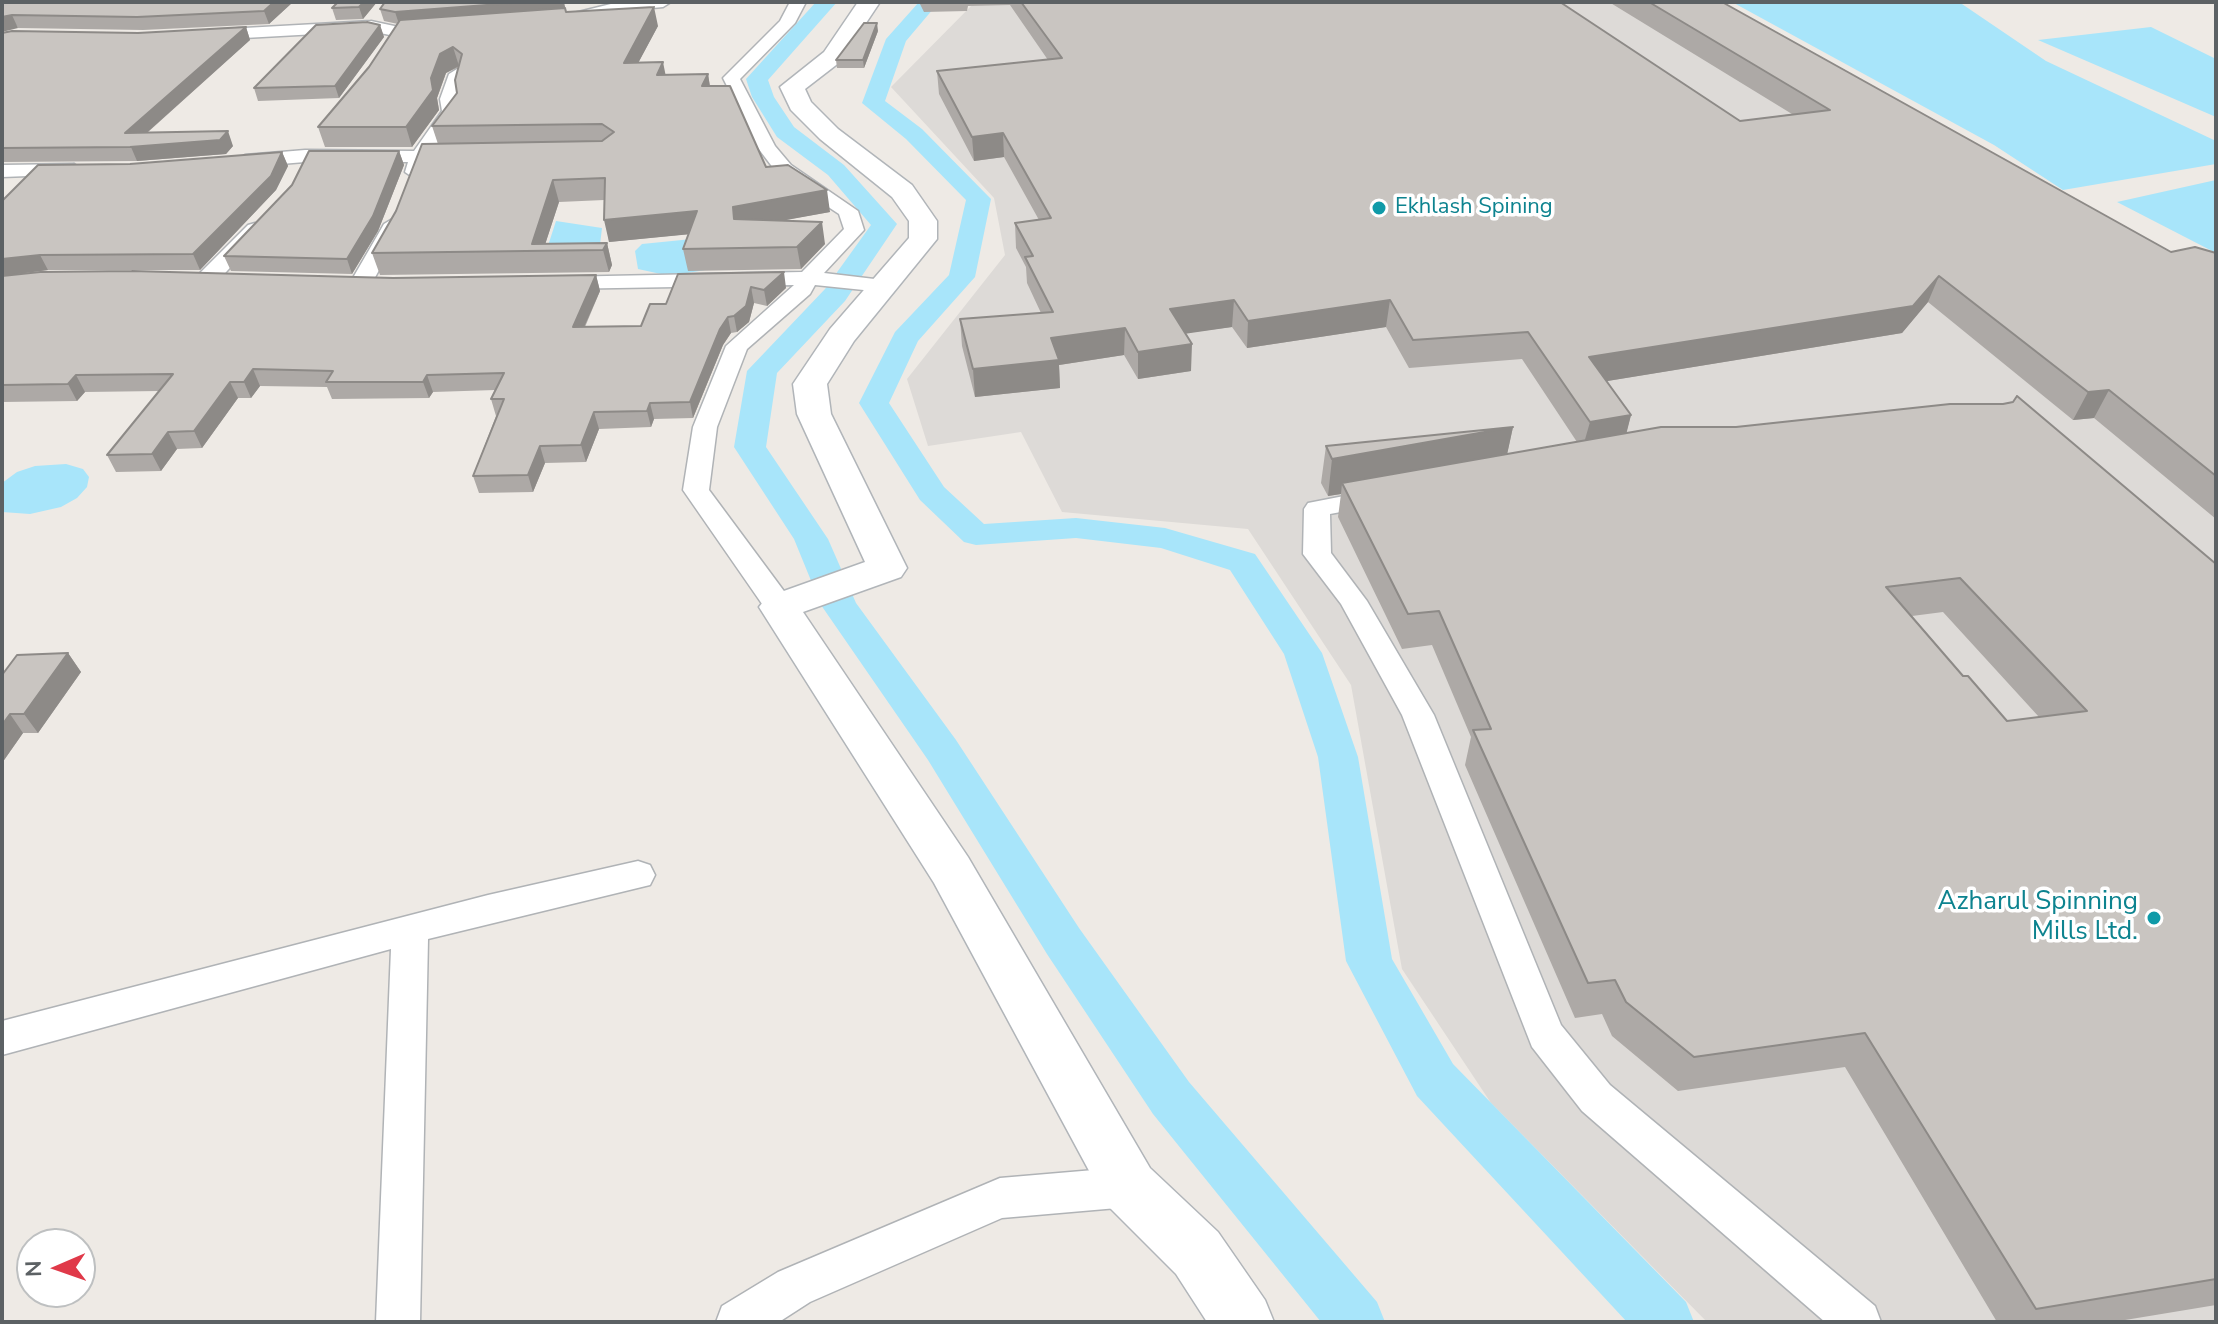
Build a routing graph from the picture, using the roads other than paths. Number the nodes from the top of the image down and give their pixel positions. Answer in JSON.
{"nodes":[{"id":1,"x":663,"y":2,"type":"edge"},
{"id":2,"x":798,"y":2,"type":"edge"},
{"id":3,"x":869,"y":2,"type":"edge"},
{"id":4,"x":378,"y":10,"type":"edge"},
{"id":5,"x":552,"y":20,"type":"edge"},
{"id":6,"x":371,"y":26,"type":"junction"},
{"id":7,"x":445,"y":28,"type":"edge"},
{"id":8,"x":399,"y":32,"type":"junction"},
{"id":9,"x":190,"y":36,"type":"edge"},
{"id":10,"x":388,"y":50,"type":"edge"},
{"id":11,"x":457,"y":74,"type":"edge"},
{"id":12,"x":320,"y":137,"type":"edge"},
{"id":13,"x":305,"y":156,"type":"junction"},
{"id":14,"x":419,"y":157,"type":"junction"},
{"id":15,"x":483,"y":157,"type":"edge"},
{"id":16,"x":229,"y":162,"type":"edge"},
{"id":17,"x":92,"y":170,"type":"edge"},
{"id":18,"x":2,"y":171,"type":"edge"},
{"id":19,"x":294,"y":181,"type":"edge"},
{"id":20,"x":268,"y":215,"type":"edge"},
{"id":21,"x":180,"y":278,"type":"edge"},
{"id":22,"x":814,"y":278,"type":"junction"},
{"id":23,"x":207,"y":279,"type":"junction"},
{"id":24,"x":235,"y":279,"type":"edge"},
{"id":25,"x":333,"y":282,"type":"edge"},
{"id":26,"x":361,"y":283,"type":"junction"},
{"id":27,"x":533,"y":283,"type":"edge"},
{"id":28,"x":386,"y":284,"type":"edge"},
{"id":29,"x":883,"y":286,"type":"junction"},
{"id":30,"x":1408,"y":493,"type":"edge"},
{"id":31,"x":780,"y":607,"type":"junction"},
{"id":32,"x":638,"y":875,"type":"dead end"},
{"id":33,"x":410,"y":930,"type":"junction"},
{"id":34,"x":2,"y":1038,"type":"edge"},
{"id":35,"x":1129,"y":1187,"type":"junction"},
{"id":36,"x":398,"y":1322,"type":"edge"},
{"id":37,"x":738,"y":1322,"type":"edge"},
{"id":38,"x":1243,"y":1322,"type":"edge"},
{"id":39,"x":1859,"y":1322,"type":"edge"}],
"edges":[{"from":1,"to":5,"type":"street"},
{"from":2,"to":22,"type":"street"},
{"from":3,"to":29,"type":"street"},
{"from":4,"to":6,"type":"street"},
{"from":6,"to":8,"type":"street"},
{"from":6,"to":9,"type":"street"},
{"from":7,"to":8,"type":"street"},
{"from":8,"to":10,"type":"street"},
{"from":11,"to":14,"type":"street"},
{"from":12,"to":13,"type":"street"},
{"from":13,"to":14,"type":"street"},
{"from":13,"to":16,"type":"street"},
{"from":13,"to":19,"type":"street"},
{"from":14,"to":15,"type":"street"},
{"from":14,"to":26,"type":"street"},
{"from":17,"to":18,"type":"street"},
{"from":20,"to":23,"type":"street"},
{"from":21,"to":23,"type":"street"},
{"from":22,"to":27,"type":"street"},
{"from":22,"to":29,"type":"street"},
{"from":22,"to":31,"type":"street"},
{"from":23,"to":24,"type":"street"},
{"from":25,"to":26,"type":"street"},
{"from":26,"to":28,"type":"street"},
{"from":29,"to":31,"type":"street"},
{"from":30,"to":39,"type":"street"},
{"from":31,"to":35,"type":"street"},
{"from":32,"to":33,"type":"street"},
{"from":33,"to":34,"type":"street"},
{"from":33,"to":36,"type":"street"},
{"from":35,"to":37,"type":"street"},
{"from":35,"to":38,"type":"street"}]}
